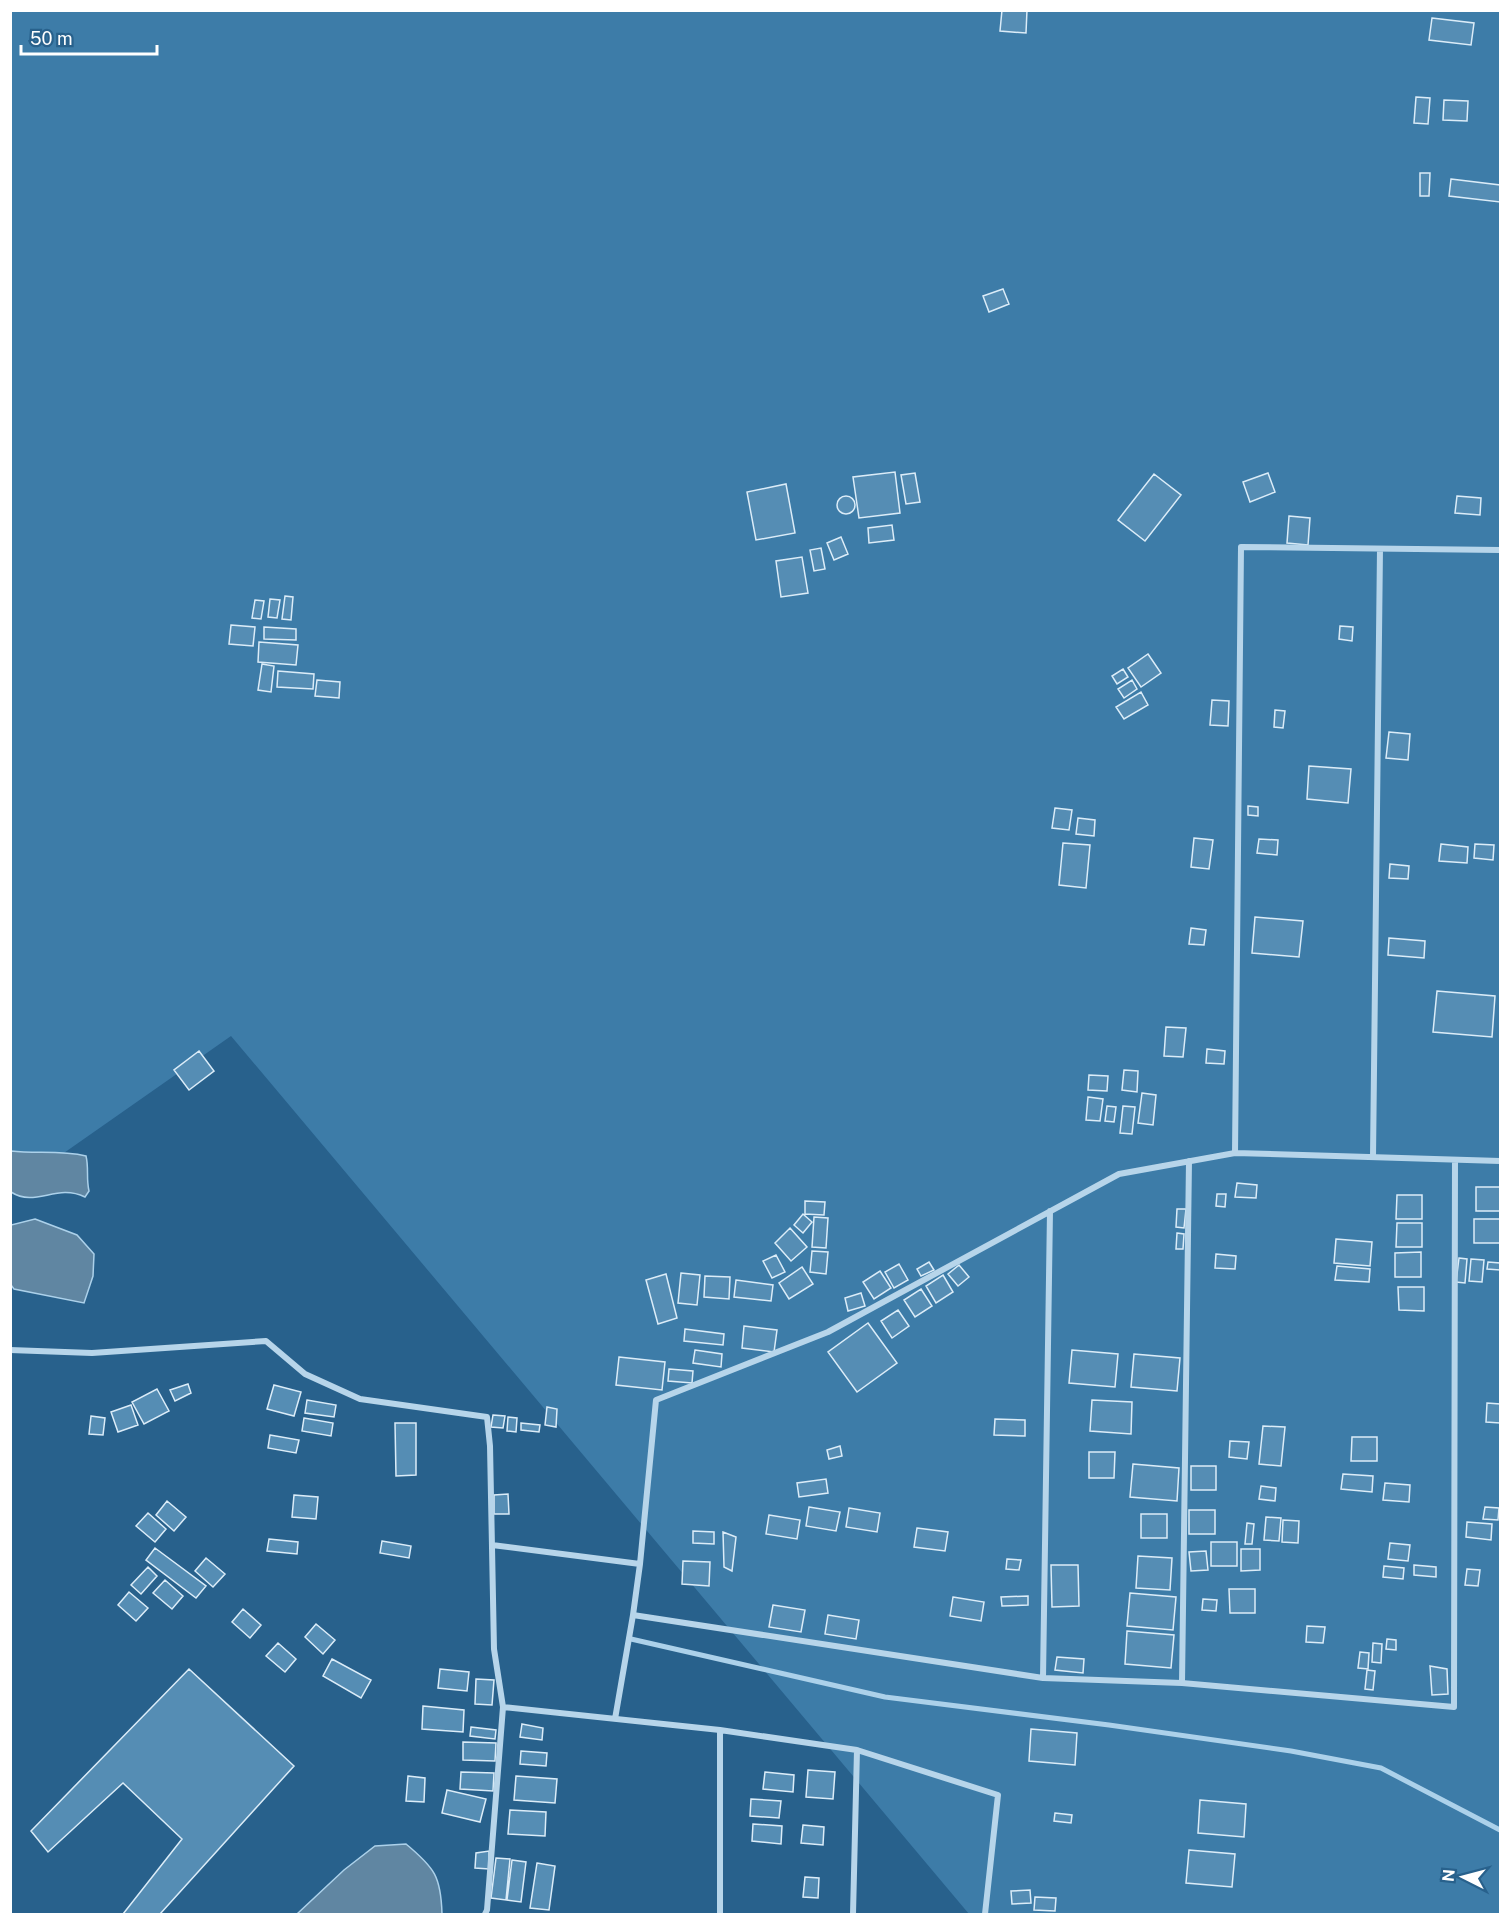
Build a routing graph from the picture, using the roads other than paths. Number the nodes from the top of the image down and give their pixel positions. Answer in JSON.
{"nodes":[{"id":1,"x":1380,"y":549,"type":"junction"},
{"id":2,"x":1500,"y":550,"type":"edge"},
{"id":3,"x":1235,"y":1153,"type":"junction"},
{"id":4,"x":1373,"y":1157,"type":"junction"},
{"id":5,"x":1455,"y":1160,"type":"junction"},
{"id":6,"x":1190,"y":1161,"type":"junction"},
{"id":7,"x":1500,"y":1161,"type":"edge"},
{"id":8,"x":1050,"y":1211,"type":"junction"},
{"id":9,"x":10,"y":1350,"type":"edge"},
{"id":10,"x":492,"y":1545,"type":"junction"},
{"id":11,"x":640,"y":1564,"type":"junction"},
{"id":12,"x":633,"y":1615,"type":"junction"},
{"id":13,"x":1043,"y":1678,"type":"junction"},
{"id":14,"x":1182,"y":1683,"type":"junction"},
{"id":15,"x":503,"y":1707,"type":"junction"},
{"id":16,"x":615,"y":1719,"type":"junction"},
{"id":17,"x":720,"y":1730,"type":"junction"},
{"id":18,"x":857,"y":1750,"type":"junction"},
{"id":19,"x":485,"y":1914,"type":"edge"},
{"id":20,"x":720,"y":1914,"type":"edge"},
{"id":21,"x":854,"y":1914,"type":"edge"},
{"id":22,"x":985,"y":1914,"type":"edge"}],
"edges":[{"from":1,"to":2,"type":"street"},
{"from":1,"to":3,"type":"street"},
{"from":1,"to":4,"type":"street"},
{"from":3,"to":4,"type":"street"},
{"from":3,"to":6,"type":"street"},
{"from":4,"to":5,"type":"street"},
{"from":5,"to":7,"type":"street"},
{"from":5,"to":14,"type":"street"},
{"from":6,"to":8,"type":"street"},
{"from":6,"to":14,"type":"street"},
{"from":8,"to":11,"type":"street"},
{"from":8,"to":13,"type":"street"},
{"from":9,"to":10,"type":"street"},
{"from":10,"to":11,"type":"street"},
{"from":10,"to":15,"type":"street"},
{"from":11,"to":12,"type":"street"},
{"from":12,"to":13,"type":"street"},
{"from":12,"to":16,"type":"street"},
{"from":13,"to":14,"type":"street"},
{"from":15,"to":16,"type":"street"},
{"from":15,"to":19,"type":"street"},
{"from":16,"to":17,"type":"street"},
{"from":17,"to":18,"type":"street"},
{"from":17,"to":20,"type":"street"},
{"from":18,"to":21,"type":"street"},
{"from":18,"to":22,"type":"street"}]}
